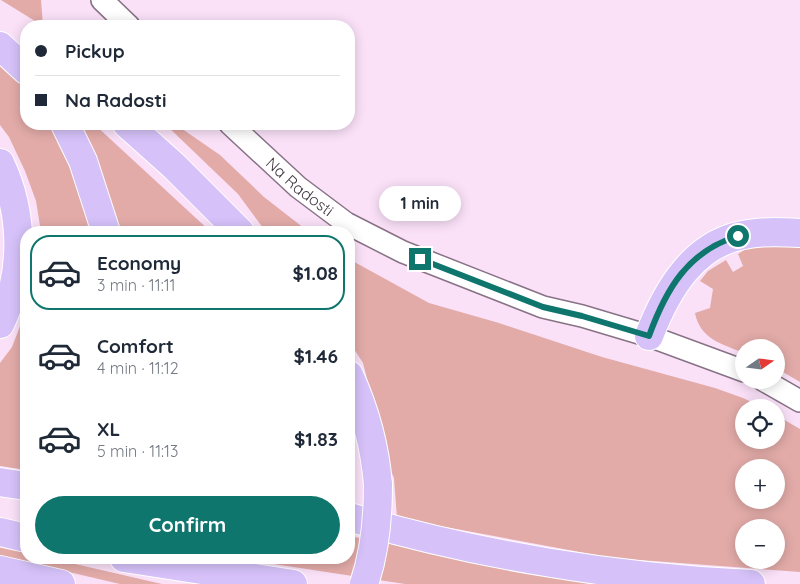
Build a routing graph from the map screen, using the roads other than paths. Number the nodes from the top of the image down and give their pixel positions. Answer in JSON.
{"nodes":[{"id":1,"x":103,"y":1,"type":"edge"},
{"id":2,"x":123,"y":20,"type":"edge"},
{"id":3,"x":0,"y":33,"type":"edge"},
{"id":4,"x":20,"y":45,"type":"edge"},
{"id":5,"x":0,"y":46,"type":"edge"},
{"id":6,"x":20,"y":64,"type":"edge"},
{"id":7,"x":68,"y":130,"type":"edge"},
{"id":8,"x":134,"y":130,"type":"edge"},
{"id":9,"x":236,"y":130,"type":"edge"},
{"id":10,"x":0,"y":163,"type":"edge"},
{"id":11,"x":104,"y":226,"type":"edge"},
{"id":12,"x":234,"y":226,"type":"edge"},
{"id":13,"x":355,"y":226,"type":"edge"},
{"id":14,"x":355,"y":226,"type":"edge"},
{"id":15,"x":800,"y":233,"type":"edge"},
{"id":16,"x":0,"y":324,"type":"edge"},
{"id":17,"x":649,"y":336,"type":"junction"},
{"id":18,"x":735,"y":368,"type":"edge"},
{"id":19,"x":355,"y":389,"type":"edge"},
{"id":20,"x":779,"y":389,"type":"edge"},
{"id":21,"x":800,"y":401,"type":"edge"},
{"id":22,"x":0,"y":482,"type":"edge"},
{"id":23,"x":20,"y":485,"type":"edge"},
{"id":24,"x":355,"y":519,"type":"edge"},
{"id":25,"x":355,"y":527,"type":"edge"},
{"id":26,"x":0,"y":532,"type":"edge"},
{"id":27,"x":419,"y":536,"type":"junction"},
{"id":28,"x":20,"y":537,"type":"edge"},
{"id":29,"x":163,"y":564,"type":"edge"},
{"id":30,"x":0,"y":570,"type":"edge"},
{"id":31,"x":60,"y":584,"type":"edge"},
{"id":32,"x":292,"y":584,"type":"edge"},
{"id":33,"x":364,"y":584,"type":"edge"},
{"id":34,"x":751,"y":584,"type":"edge"}],
"edges":[{"from":1,"to":2,"type":"main road"},
{"from":3,"to":4,"type":"highway"},
{"from":5,"to":6,"type":"highway"},
{"from":7,"to":11,"type":"highway"},
{"from":8,"to":12,"type":"highway"},
{"from":9,"to":13,"type":"main road","name":"Na Radosti"},
{"from":10,"to":16,"type":"highway"},
{"from":14,"to":17,"type":"main road","name":"Na Radosti"},
{"from":15,"to":17,"type":"highway"},
{"from":17,"to":18,"type":"main road","name":"Na Radosti"},
{"from":19,"to":33,"type":"highway","bridge":true},
{"from":20,"to":21,"type":"main road"},
{"from":22,"to":23,"type":"highway"},
{"from":24,"to":27,"type":"highway"},
{"from":25,"to":27,"type":"highway"},
{"from":26,"to":28,"type":"highway"},
{"from":27,"to":34,"type":"highway"},
{"from":29,"to":32,"type":"highway"},
{"from":30,"to":31,"type":"highway"}]}
